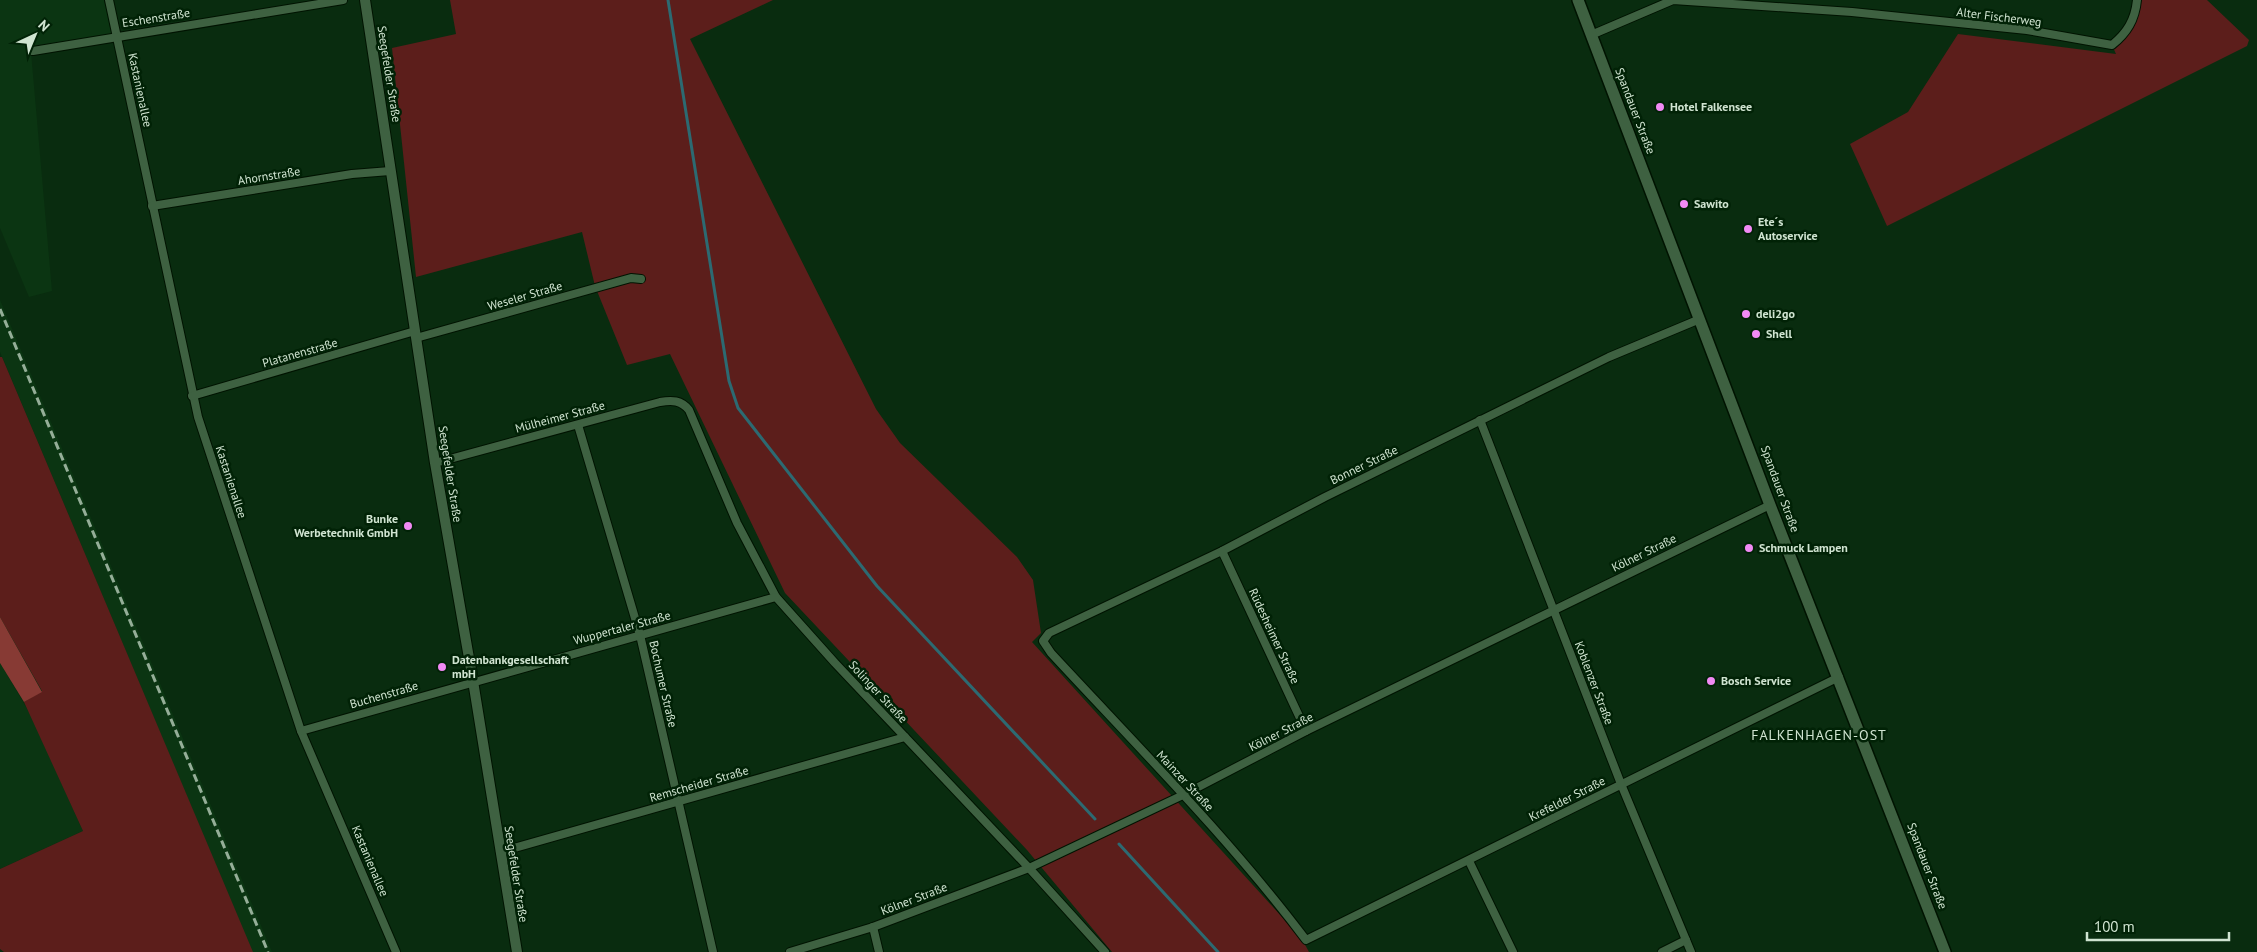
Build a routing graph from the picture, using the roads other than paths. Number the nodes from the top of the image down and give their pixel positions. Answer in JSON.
{"nodes":[{"id":1,"x":109,"y":0,"type":"edge"},
{"id":2,"x":343,"y":0,"type":"edge"},
{"id":3,"x":365,"y":0,"type":"edge"},
{"id":4,"x":1578,"y":0,"type":"edge"},
{"id":5,"x":2137,"y":0,"type":"edge"},
{"id":6,"x":1590,"y":35,"type":"junction"},
{"id":7,"x":117,"y":36,"type":"junction"},
{"id":8,"x":33,"y":51,"type":"dead end"},
{"id":9,"x":390,"y":171,"type":"junction"},
{"id":10,"x":152,"y":206,"type":"junction"},
{"id":11,"x":641,"y":280,"type":"dead end"},
{"id":12,"x":1700,"y":319,"type":"junction"},
{"id":13,"x":416,"y":334,"type":"junction"},
{"id":14,"x":192,"y":396,"type":"junction"},
{"id":15,"x":689,"y":410,"type":"joint"},
{"id":16,"x":1480,"y":420,"type":"junction"},
{"id":17,"x":578,"y":425,"type":"junction"},
{"id":18,"x":435,"y":463,"type":"junction"},
{"id":19,"x":1770,"y":505,"type":"junction"},
{"id":20,"x":1222,"y":551,"type":"junction"},
{"id":21,"x":776,"y":597,"type":"junction"},
{"id":22,"x":1553,"y":611,"type":"junction"},
{"id":23,"x":640,"y":635,"type":"junction"},
{"id":24,"x":1043,"y":641,"type":"joint"},
{"id":25,"x":1839,"y":677,"type":"junction"},
{"id":26,"x":473,"y":681,"type":"junction"},
{"id":27,"x":301,"y":731,"type":"junction"},
{"id":28,"x":1306,"y":731,"type":"junction"},
{"id":29,"x":905,"y":737,"type":"junction"},
{"id":30,"x":1622,"y":784,"type":"junction"},
{"id":31,"x":1183,"y":795,"type":"junction"},
{"id":32,"x":680,"y":801,"type":"junction"},
{"id":33,"x":500,"y":852,"type":"junction"},
{"id":34,"x":1469,"y":861,"type":"junction"},
{"id":35,"x":1029,"y":868,"type":"junction"},
{"id":36,"x":873,"y":927,"type":"junction"},
{"id":37,"x":1306,"y":940,"type":"joint"},
{"id":38,"x":1686,"y":940,"type":"junction"},
{"id":39,"x":396,"y":952,"type":"edge"},
{"id":40,"x":516,"y":952,"type":"edge"},
{"id":41,"x":713,"y":952,"type":"edge"},
{"id":42,"x":790,"y":952,"type":"edge"},
{"id":43,"x":878,"y":952,"type":"edge"},
{"id":44,"x":1105,"y":952,"type":"edge"},
{"id":45,"x":1512,"y":952,"type":"edge"},
{"id":46,"x":1662,"y":952,"type":"edge"},
{"id":47,"x":1691,"y":952,"type":"edge"},
{"id":48,"x":1945,"y":952,"type":"edge"}],
"edges":[{"from":1,"to":7,"type":"street","name":"Kastanienallee"},
{"from":2,"to":7,"type":"street","name":"Eschenstraße"},
{"from":3,"to":9,"type":"street","name":"Seegefelder Straße"},
{"from":4,"to":6,"type":"main road","name":"Spandauer Straße"},
{"from":5,"to":6,"type":"street","name":"Alter Fischerweg"},
{"from":6,"to":12,"type":"main road","name":"Spandauer Straße"},
{"from":7,"to":8,"type":"street","name":"Eschenstraße"},
{"from":7,"to":10,"type":"street","name":"Kastanienallee"},
{"from":9,"to":10,"type":"street","name":"Ahornstraße"},
{"from":9,"to":13,"type":"street","name":"Seegefelder Straße"},
{"from":10,"to":14,"type":"street","name":"Kastanienallee"},
{"from":11,"to":13,"type":"street","name":"Weseler Straße"},
{"from":12,"to":16,"type":"street","name":"Bonner Straße"},
{"from":12,"to":19,"type":"main road","name":"Spandauer Straße"},
{"from":13,"to":14,"type":"street","name":"Platanenstraße"},
{"from":13,"to":18,"type":"street","name":"Seegefelder Straße"},
{"from":14,"to":27,"type":"street","name":"Kastanienallee"},
{"from":15,"to":17,"type":"street","name":"Mülheimer Straße"},
{"from":15,"to":21,"type":"street","name":"Solinger Straße"},
{"from":16,"to":20,"type":"street","name":"Bonner Straße"},
{"from":16,"to":22,"type":"street","name":"Koblenzer Straße"},
{"from":17,"to":18,"type":"street","name":"Mülheimer Straße"},
{"from":17,"to":23,"type":"street","name":"Bochumer Straße"},
{"from":18,"to":26,"type":"street","name":"Seegefelder Straße"},
{"from":19,"to":22,"type":"street","name":"Kölner Straße"},
{"from":19,"to":25,"type":"main road","name":"Spandauer Straße"},
{"from":20,"to":24,"type":"street","name":"Bonner Straße"},
{"from":20,"to":28,"type":"street","name":"Rüdesheimer Straße"},
{"from":21,"to":23,"type":"street","name":"Wuppertaler Straße"},
{"from":21,"to":29,"type":"street","name":"Solinger Straße"},
{"from":22,"to":28,"type":"street","name":"Kölner Straße"},
{"from":22,"to":30,"type":"street","name":"Koblenzer Straße"},
{"from":23,"to":26,"type":"street","name":"Wuppertaler Straße"},
{"from":23,"to":32,"type":"street","name":"Bochumer Straße"},
{"from":24,"to":31,"type":"street","name":"Mainzer Straße"},
{"from":25,"to":30,"type":"street","name":"Krefelder Straße"},
{"from":25,"to":48,"type":"main road","name":"Spandauer Straße"},
{"from":26,"to":27,"type":"street","name":"Buchenstraße"},
{"from":26,"to":33,"type":"street","name":"Seegefelder Straße"},
{"from":27,"to":39,"type":"street","name":"Kastanienallee"},
{"from":28,"to":31,"type":"street","name":"Kölner Straße"},
{"from":29,"to":32,"type":"street","name":"Remscheider Straße"},
{"from":29,"to":35,"type":"street","name":"Solinger Straße"},
{"from":30,"to":34,"type":"street","name":"Krefelder Straße"},
{"from":30,"to":38,"type":"street","name":"Koblenzer Straße"},
{"from":31,"to":35,"type":"street","name":"Kölner Straße"},
{"from":31,"to":37,"type":"street","name":"Mainzer Straße"},
{"from":32,"to":33,"type":"street","name":"Remscheider Straße"},
{"from":32,"to":41,"type":"street","name":"Bochumer Straße"},
{"from":33,"to":40,"type":"street","name":"Seegefelder Straße"},
{"from":34,"to":37,"type":"street","name":"Krefelder Straße"},
{"from":34,"to":45,"type":"street"},
{"from":35,"to":36,"type":"street","name":"Kölner Straße"},
{"from":35,"to":44,"type":"street","name":"Solinger Straße"},
{"from":36,"to":42,"type":"street","name":"Kölner Straße"},
{"from":36,"to":43,"type":"street"},
{"from":38,"to":46,"type":"street"},
{"from":38,"to":47,"type":"street","name":"Koblenzer Straße"}]}
